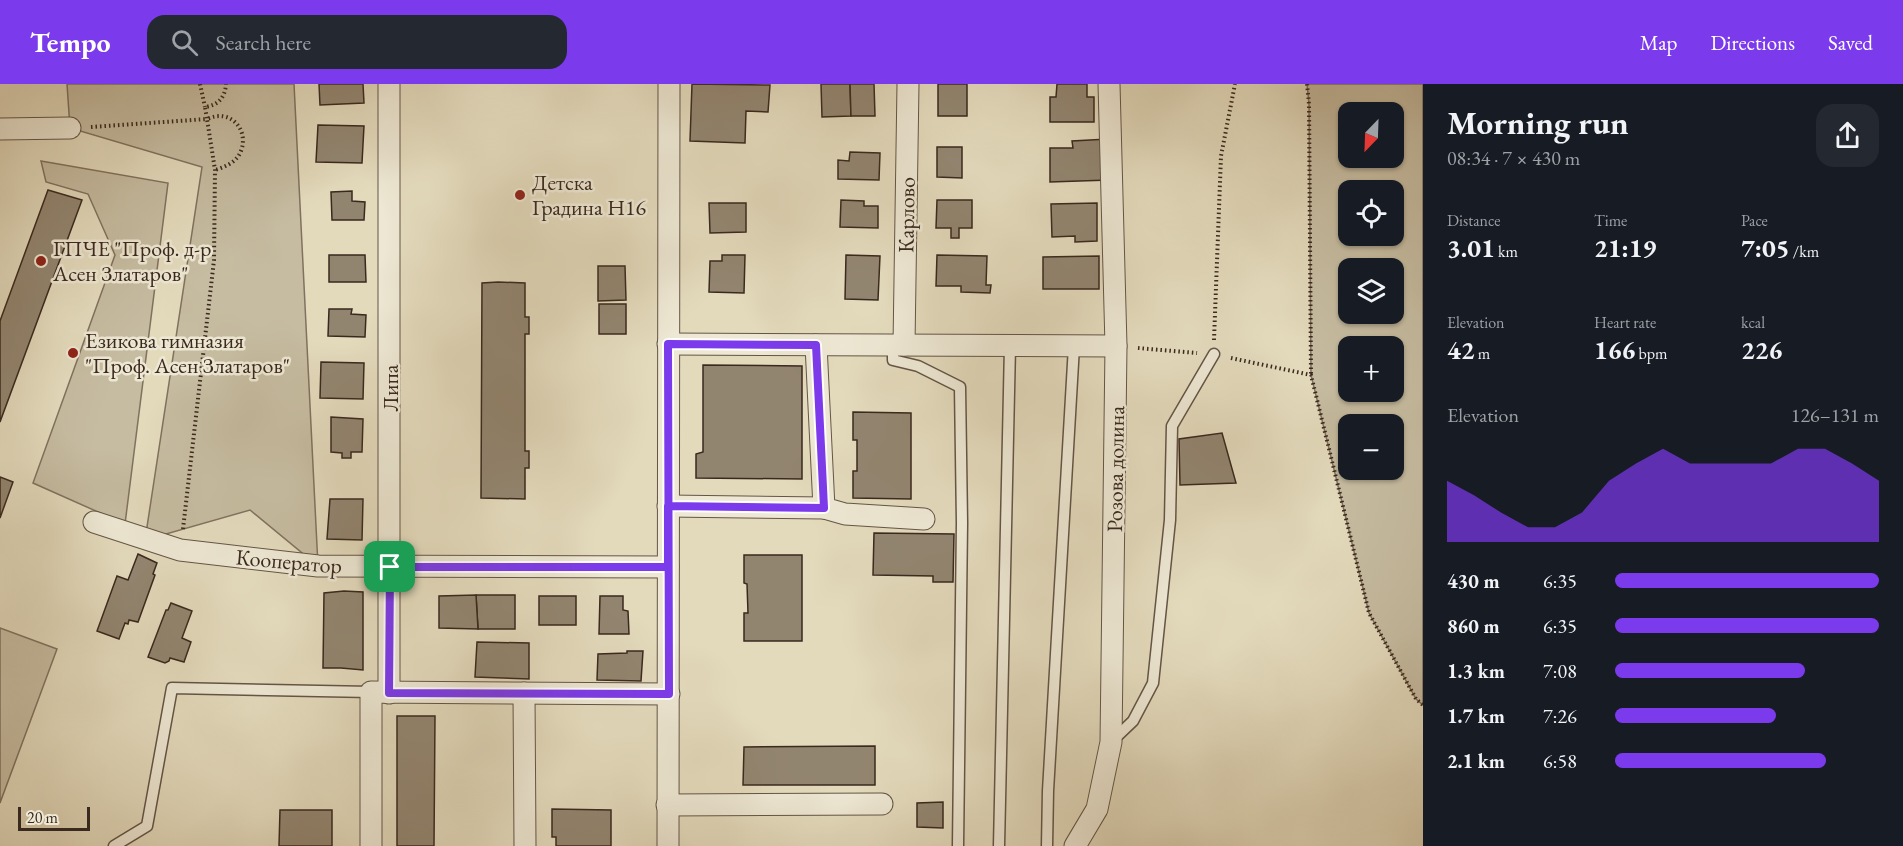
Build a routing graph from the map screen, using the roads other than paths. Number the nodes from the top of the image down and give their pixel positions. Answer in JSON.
{"nodes":[{"id":1,"x":389,"y":84,"type":"edge"},
{"id":2,"x":669,"y":84,"type":"edge"},
{"id":3,"x":908,"y":84,"type":"edge"},
{"id":4,"x":1109,"y":84,"type":"edge"},
{"id":5,"x":70,"y":128,"type":"road end"},
{"id":6,"x":0,"y":129,"type":"edge"},
{"id":7,"x":668,"y":344,"type":"junction"},
{"id":8,"x":816,"y":345,"type":"junction"},
{"id":9,"x":898,"y":345,"type":"junction"},
{"id":10,"x":1010,"y":346,"type":"junction"},
{"id":11,"x":1074,"y":346,"type":"junction"},
{"id":12,"x":1116,"y":346,"type":"junction"},
{"id":13,"x":1214,"y":354,"type":"road end"},
{"id":14,"x":668,"y":506,"type":"junction"},
{"id":15,"x":824,"y":508,"type":"junction"},
{"id":16,"x":924,"y":519,"type":"dead end"},
{"id":17,"x":94,"y":522,"type":"dead end"},
{"id":18,"x":390,"y":567,"type":"junction"},
{"id":19,"x":668,"y":567,"type":"junction"},
{"id":20,"x":380,"y":692,"type":"junction"},
{"id":21,"x":524,"y":693,"type":"junction"},
{"id":22,"x":669,"y":694,"type":"junction"},
{"id":23,"x":1111,"y":742,"type":"junction"},
{"id":24,"x":882,"y":804,"type":"dead end"},
{"id":25,"x":667,"y":805,"type":"junction"},
{"id":26,"x":114,"y":846,"type":"edge"},
{"id":27,"x":370,"y":846,"type":"edge"},
{"id":28,"x":525,"y":846,"type":"edge"},
{"id":29,"x":668,"y":846,"type":"edge"},
{"id":30,"x":958,"y":846,"type":"edge"},
{"id":31,"x":999,"y":846,"type":"edge"},
{"id":32,"x":1047,"y":846,"type":"edge"},
{"id":33,"x":1075,"y":846,"type":"edge"}],
"edges":[{"from":1,"to":18,"type":"street","name":"Липа"},
{"from":2,"to":7,"type":"street"},
{"from":3,"to":9,"type":"street","name":"Карлово"},
{"from":4,"to":12,"type":"street","name":"Розова долина"},
{"from":5,"to":6,"type":"street"},
{"from":7,"to":8,"type":"street"},
{"from":7,"to":14,"type":"street"},
{"from":8,"to":9,"type":"street"},
{"from":8,"to":15,"type":"street"},
{"from":9,"to":10,"type":"street"},
{"from":9,"to":30,"type":"lane"},
{"from":10,"to":11,"type":"street"},
{"from":10,"to":31,"type":"lane"},
{"from":11,"to":12,"type":"street"},
{"from":11,"to":32,"type":"lane"},
{"from":12,"to":23,"type":"street","name":"Розова долина"},
{"from":13,"to":23,"type":"lane"},
{"from":14,"to":15,"type":"street"},
{"from":14,"to":19,"type":"street"},
{"from":15,"to":16,"type":"street"},
{"from":17,"to":18,"type":"street","name":"Кооператор"},
{"from":18,"to":19,"type":"street","name":"Кооператор"},
{"from":18,"to":20,"type":"street","name":"Липа"},
{"from":19,"to":22,"type":"street"},
{"from":20,"to":21,"type":"street"},
{"from":20,"to":26,"type":"lane"},
{"from":20,"to":27,"type":"street","name":"Липа"},
{"from":21,"to":22,"type":"street"},
{"from":21,"to":28,"type":"street"},
{"from":22,"to":25,"type":"street"},
{"from":23,"to":33,"type":"street","name":"Розова долина"},
{"from":24,"to":25,"type":"street"},
{"from":25,"to":29,"type":"street"}]}
